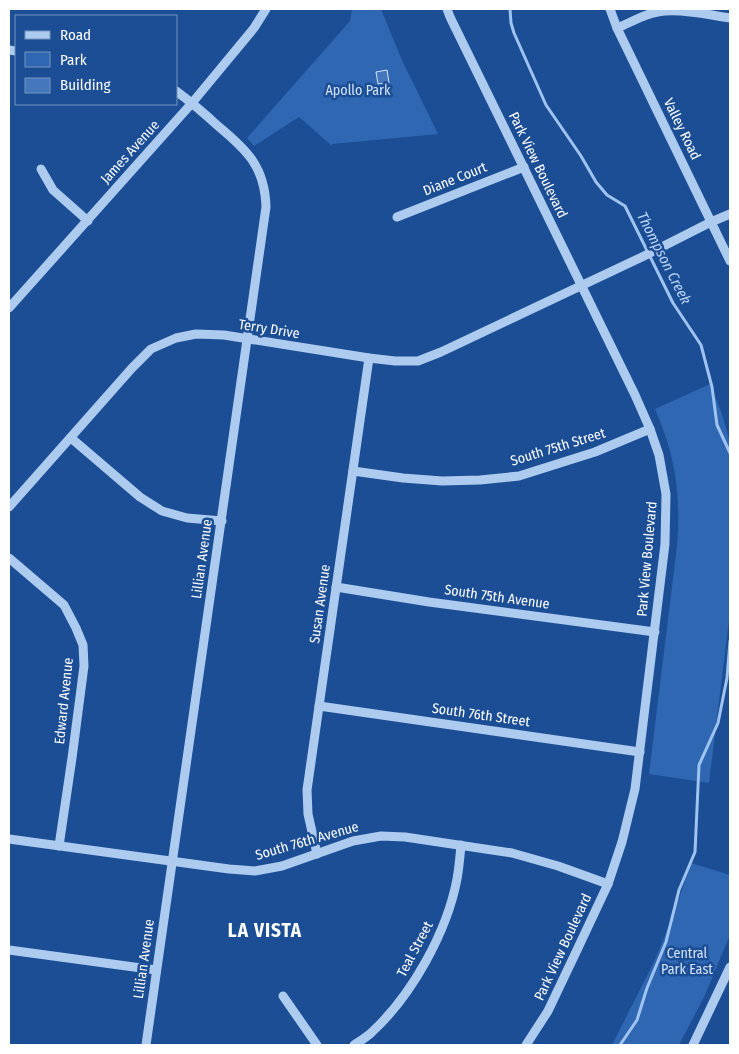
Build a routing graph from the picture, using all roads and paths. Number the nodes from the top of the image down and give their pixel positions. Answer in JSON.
{"nodes":[{"id":1,"x":266,"y":9,"type":"edge"},
{"id":2,"x":447,"y":9,"type":"edge"},
{"id":3,"x":610,"y":9,"type":"edge"},
{"id":4,"x":730,"y":18,"type":"edge"},
{"id":5,"x":617,"y":28,"type":"junction"},
{"id":6,"x":178,"y":92,"type":"edge"},
{"id":7,"x":192,"y":103,"type":"junction"},
{"id":8,"x":524,"y":167,"type":"junction"},
{"id":9,"x":41,"y":169,"type":"dead end"},
{"id":10,"x":730,"y":214,"type":"edge"},
{"id":11,"x":397,"y":217,"type":"dead end"},
{"id":12,"x":88,"y":221,"type":"junction"},
{"id":13,"x":712,"y":222,"type":"junction"},
{"id":14,"x":730,"y":261,"type":"edge"},
{"id":15,"x":581,"y":286,"type":"junction"},
{"id":16,"x":9,"y":308,"type":"edge"},
{"id":17,"x":247,"y":339,"type":"junction"},
{"id":18,"x":369,"y":358,"type":"junction"},
{"id":19,"x":650,"y":429,"type":"junction"},
{"id":20,"x":71,"y":438,"type":"junction"},
{"id":21,"x":354,"y":471,"type":"junction"},
{"id":22,"x":9,"y":507,"type":"edge"},
{"id":23,"x":222,"y":521,"type":"junction"},
{"id":24,"x":9,"y":558,"type":"edge"},
{"id":25,"x":336,"y":587,"type":"junction"},
{"id":26,"x":655,"y":632,"type":"junction"},
{"id":27,"x":319,"y":706,"type":"junction"},
{"id":28,"x":640,"y":752,"type":"junction"},
{"id":29,"x":9,"y":839,"type":"edge"},
{"id":30,"x":461,"y":845,"type":"junction"},
{"id":31,"x":58,"y":846,"type":"junction"},
{"id":32,"x":317,"y":854,"type":"junction"},
{"id":33,"x":172,"y":861,"type":"junction"},
{"id":34,"x":608,"y":884,"type":"junction"},
{"id":35,"x":9,"y":950,"type":"edge"},
{"id":36,"x":730,"y":967,"type":"edge"},
{"id":37,"x":156,"y":970,"type":"junction"},
{"id":38,"x":283,"y":996,"type":"dead end"},
{"id":39,"x":146,"y":1045,"type":"edge"},
{"id":40,"x":317,"y":1045,"type":"edge"},
{"id":41,"x":354,"y":1045,"type":"edge"},
{"id":42,"x":526,"y":1045,"type":"edge"},
{"id":43,"x":693,"y":1045,"type":"edge"}],
"edges":[{"from":1,"to":7,"type":"street","name":"James Avenue"},
{"from":2,"to":8,"type":"street","name":"Park View Boulevard"},
{"from":3,"to":5,"type":"street","name":"Valley Road"},
{"from":4,"to":5,"type":"street"},
{"from":5,"to":13,"type":"street","name":"Valley Road"},
{"from":6,"to":7,"type":"street","name":"Lillian Avenue"},
{"from":7,"to":12,"type":"street","name":"James Avenue"},
{"from":7,"to":17,"type":"street","name":"Lillian Avenue"},
{"from":8,"to":11,"type":"street","name":"Diane Court"},
{"from":8,"to":15,"type":"street","name":"Park View Boulevard"},
{"from":9,"to":12,"type":"street"},
{"from":10,"to":13,"type":"street","name":"Terry Drive"},
{"from":12,"to":16,"type":"street","name":"James Avenue"},
{"from":13,"to":14,"type":"street","name":"Valley Road"},
{"from":13,"to":15,"type":"street","name":"Terry Drive"},
{"from":15,"to":18,"type":"street","name":"Terry Drive"},
{"from":15,"to":19,"type":"street","name":"Park View Boulevard"},
{"from":17,"to":18,"type":"street","name":"Terry Drive"},
{"from":17,"to":20,"type":"street","name":"Terry Drive"},
{"from":17,"to":23,"type":"street","name":"Lillian Avenue"},
{"from":18,"to":21,"type":"street","name":"Susan Avenue"},
{"from":19,"to":21,"type":"street","name":"South 75th Street"},
{"from":19,"to":26,"type":"street","name":"Park View Boulevard"},
{"from":20,"to":22,"type":"street","name":"Terry Drive"},
{"from":20,"to":23,"type":"street"},
{"from":21,"to":25,"type":"street","name":"Susan Avenue"},
{"from":23,"to":33,"type":"street","name":"Lillian Avenue"},
{"from":24,"to":31,"type":"street","name":"Edward Avenue"},
{"from":25,"to":26,"type":"street","name":"South 75th Avenue"},
{"from":25,"to":27,"type":"street","name":"Susan Avenue"},
{"from":26,"to":28,"type":"street","name":"Park View Boulevard"},
{"from":27,"to":28,"type":"street","name":"South 76th Street"},
{"from":27,"to":32,"type":"street","name":"Susan Avenue"},
{"from":28,"to":34,"type":"street","name":"Park View Boulevard"},
{"from":29,"to":31,"type":"street","name":"South 76th Avenue"},
{"from":30,"to":32,"type":"street","name":"South 76th Avenue"},
{"from":30,"to":34,"type":"street","name":"South 76th Avenue"},
{"from":30,"to":41,"type":"street","name":"Teal Street"},
{"from":31,"to":33,"type":"street","name":"South 76th Avenue"},
{"from":32,"to":33,"type":"street","name":"South 76th Avenue"},
{"from":33,"to":37,"type":"street","name":"Lillian Avenue"},
{"from":34,"to":42,"type":"street","name":"Park View Boulevard"},
{"from":35,"to":37,"type":"street"},
{"from":36,"to":43,"type":"street"},
{"from":37,"to":39,"type":"street","name":"Lillian Avenue"},
{"from":38,"to":40,"type":"street"}]}
